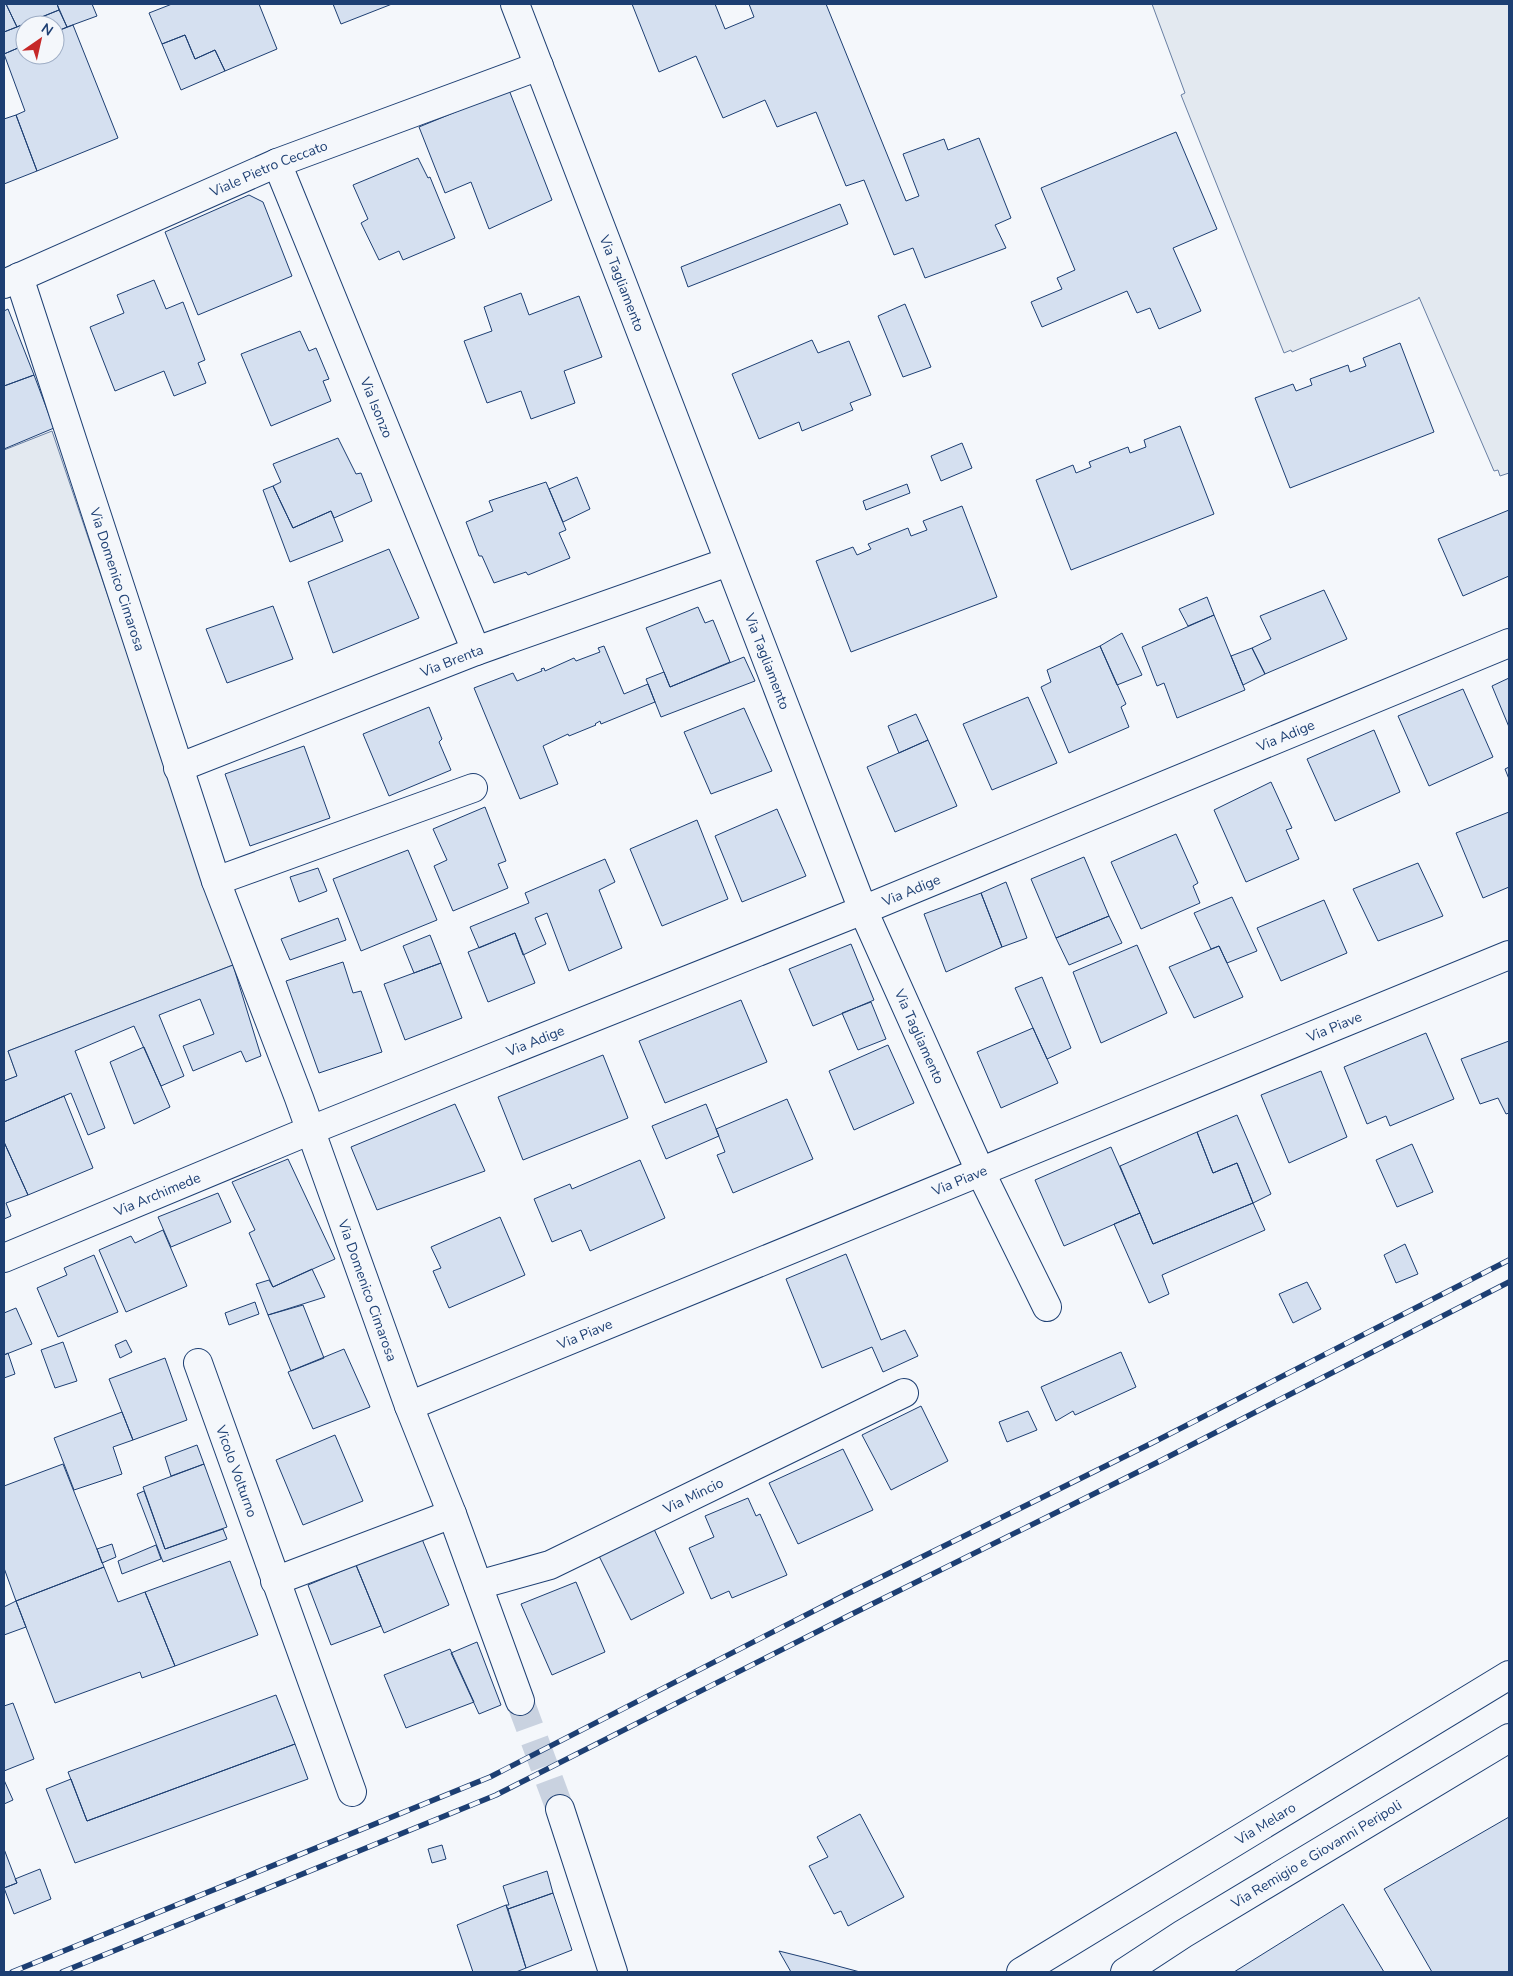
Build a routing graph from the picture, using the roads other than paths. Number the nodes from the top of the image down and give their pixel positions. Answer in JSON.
{"nodes":[{"id":1,"x":515,"y":4,"type":"edge"},
{"id":2,"x":539,"y":66,"type":"junction"},
{"id":3,"x":277,"y":163,"type":"junction"},
{"id":4,"x":11,"y":281,"type":"edge"},
{"id":5,"x":728,"y":562,"type":"junction"},
{"id":6,"x":1509,"y":643,"type":"edge"},
{"id":7,"x":476,"y":651,"type":"junction"},
{"id":8,"x":178,"y":768,"type":"junction"},
{"id":9,"x":473,"y":788,"type":"dead end"},
{"id":10,"x":216,"y":881,"type":"junction"},
{"id":11,"x":862,"y":910,"type":"junction"},
{"id":12,"x":1509,"y":955,"type":"edge"},
{"id":13,"x":311,"y":1130,"type":"junction"},
{"id":14,"x":980,"y":1171,"type":"junction"},
{"id":15,"x":4,"y":1258,"type":"edge"},
{"id":16,"x":1047,"y":1307,"type":"dead end"},
{"id":17,"x":198,"y":1363,"type":"dead end"},
{"id":18,"x":904,"y":1393,"type":"dead end"},
{"id":19,"x":409,"y":1406,"type":"junction"},
{"id":20,"x":452,"y":1514,"type":"junction"},
{"id":21,"x":275,"y":1580,"type":"junction"},
{"id":22,"x":478,"y":1585,"type":"junction"},
{"id":23,"x":1509,"y":1675,"type":"edge"},
{"id":24,"x":520,"y":1702,"type":"tunnel mouth"},
{"id":25,"x":1509,"y":1738,"type":"edge"},
{"id":26,"x":352,"y":1792,"type":"dead end"},
{"id":27,"x":560,"y":1809,"type":"tunnel mouth"},
{"id":28,"x":613,"y":1972,"type":"edge"},
{"id":29,"x":1021,"y":1972,"type":"edge"},
{"id":30,"x":1125,"y":1972,"type":"edge"}],
"edges":[{"from":1,"to":2,"type":"street","name":"Via Tagliamento"},
{"from":2,"to":3,"type":"street","name":"Viale Pietro Ceccato"},
{"from":2,"to":5,"type":"street","name":"Via Tagliamento"},
{"from":3,"to":4,"type":"street","name":"Viale Pietro Ceccato"},
{"from":3,"to":7,"type":"street","name":"Via Isonzo"},
{"from":4,"to":8,"type":"street","name":"Via Domenico Cimarosa"},
{"from":5,"to":7,"type":"street","name":"Via Brenta"},
{"from":5,"to":11,"type":"street","name":"Via Tagliamento"},
{"from":6,"to":11,"type":"street","name":"Via Adige"},
{"from":7,"to":8,"type":"street","name":"Via Brenta"},
{"from":8,"to":10,"type":"street","name":"Via Domenico Cimarosa"},
{"from":9,"to":10,"type":"street"},
{"from":10,"to":13,"type":"street","name":"Via Domenico Cimarosa"},
{"from":11,"to":13,"type":"street","name":"Via Adige"},
{"from":11,"to":14,"type":"street","name":"Via Tagliamento"},
{"from":12,"to":14,"type":"street","name":"Via Piave"},
{"from":13,"to":15,"type":"street","name":"Via Archimede"},
{"from":13,"to":19,"type":"street","name":"Via Domenico Cimarosa"},
{"from":14,"to":16,"type":"street","name":"Via Tagliamento"},
{"from":14,"to":19,"type":"street","name":"Via Piave"},
{"from":17,"to":21,"type":"street","name":"Vicolo Volturno"},
{"from":18,"to":22,"type":"street","name":"Via Mincio"},
{"from":19,"to":20,"type":"street","name":"Via Domenico Cimarosa"},
{"from":20,"to":21,"type":"street"},
{"from":20,"to":22,"type":"street","name":"Via Domenico Cimarosa"},
{"from":21,"to":26,"type":"street","name":"Vicolo Volturno"},
{"from":22,"to":24,"type":"street","name":"Via Domenico Cimarosa"},
{"from":23,"to":29,"type":"street","name":"Via Melaro"},
{"from":25,"to":30,"type":"street","name":"Via Remigio e Giovanni Peripoli"},
{"from":27,"to":28,"type":"street"}]}
